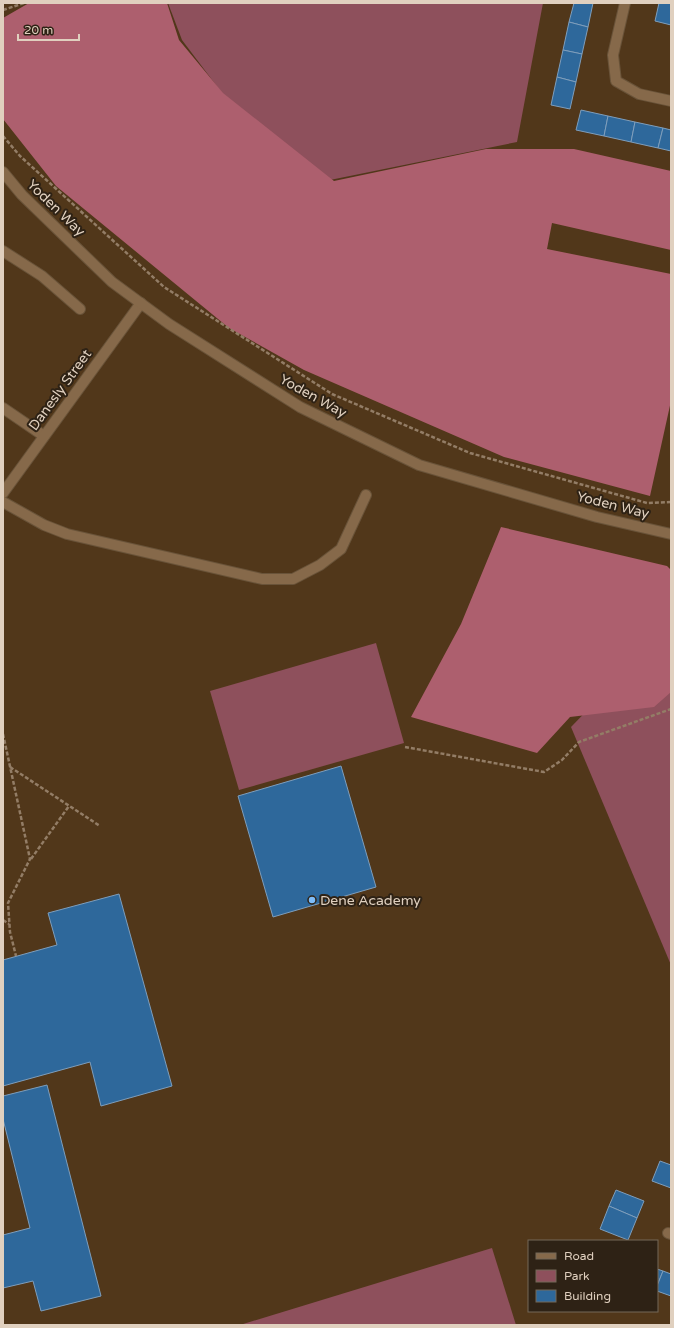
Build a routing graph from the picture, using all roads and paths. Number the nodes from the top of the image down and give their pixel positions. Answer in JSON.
{"nodes":[{"id":1,"x":24,"y":3,"type":"edge"},
{"id":2,"x":625,"y":3,"type":"edge"},
{"id":3,"x":3,"y":10,"type":"edge"},
{"id":4,"x":671,"y":101,"type":"edge"},
{"id":5,"x":3,"y":136,"type":"edge"},
{"id":6,"x":3,"y":172,"type":"edge"},
{"id":7,"x":3,"y":251,"type":"edge"},
{"id":8,"x":141,"y":303,"type":"junction"},
{"id":9,"x":80,"y":309,"type":"dead end"},
{"id":10,"x":3,"y":408,"type":"edge"},
{"id":11,"x":44,"y":436,"type":"junction"},
{"id":12,"x":3,"y":493,"type":"edge"},
{"id":13,"x":366,"y":495,"type":"dead end"},
{"id":14,"x":3,"y":502,"type":"edge"},
{"id":15,"x":671,"y":502,"type":"edge"},
{"id":16,"x":671,"y":534,"type":"edge"},
{"id":17,"x":671,"y":709,"type":"edge"},
{"id":18,"x":3,"y":734,"type":"edge"},
{"id":19,"x":405,"y":747,"type":"dead end"},
{"id":20,"x":10,"y":766,"type":"junction"},
{"id":21,"x":69,"y":806,"type":"junction"},
{"id":22,"x":100,"y":826,"type":"dead end"},
{"id":23,"x":30,"y":859,"type":"junction"},
{"id":24,"x":3,"y":920,"type":"edge"},
{"id":25,"x":9,"y":924,"type":"junction"},
{"id":26,"x":16,"y":956,"type":"dead end"}],
"edges":[{"from":1,"to":3,"type":"path"},
{"from":2,"to":4,"type":"street"},
{"from":5,"to":15,"type":"path"},
{"from":6,"to":8,"type":"street","name":"Yoden Way"},
{"from":7,"to":9,"type":"street"},
{"from":8,"to":11,"type":"street","name":"Danesly Street"},
{"from":8,"to":16,"type":"street","name":"Yoden Way"},
{"from":10,"to":11,"type":"street"},
{"from":11,"to":12,"type":"street","name":"Danesly Street"},
{"from":13,"to":14,"type":"street"},
{"from":17,"to":19,"type":"path"},
{"from":18,"to":20,"type":"path"},
{"from":20,"to":21,"type":"path"},
{"from":20,"to":23,"type":"path"},
{"from":21,"to":22,"type":"path"},
{"from":21,"to":23,"type":"path"},
{"from":23,"to":25,"type":"path"},
{"from":24,"to":25,"type":"path"},
{"from":25,"to":26,"type":"path"}]}
